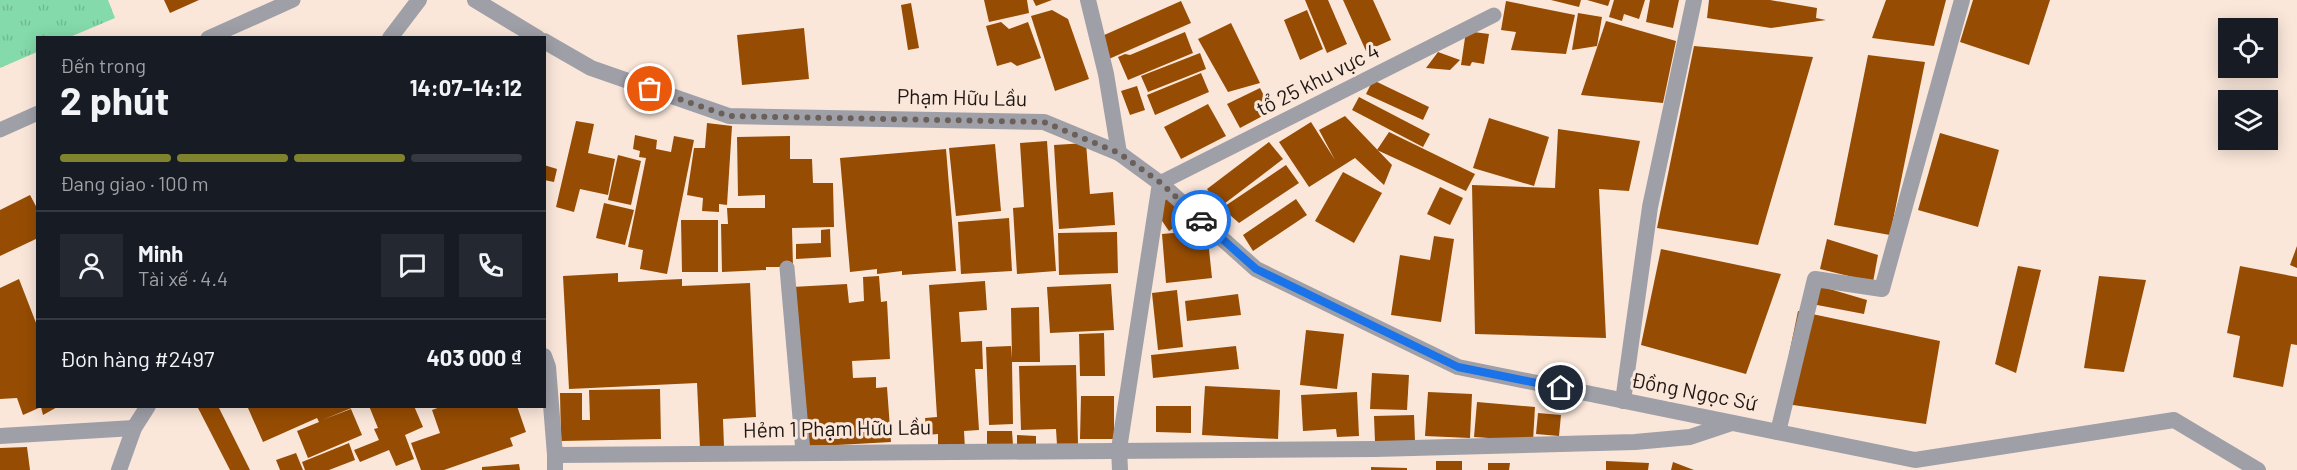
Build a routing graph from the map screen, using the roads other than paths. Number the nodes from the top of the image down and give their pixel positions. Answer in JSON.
{"nodes":[{"id":1,"x":292,"y":0,"type":"edge"},
{"id":2,"x":420,"y":0,"type":"edge"},
{"id":3,"x":474,"y":0,"type":"edge"},
{"id":4,"x":1088,"y":0,"type":"edge"},
{"id":5,"x":1694,"y":0,"type":"edge"},
{"id":6,"x":1962,"y":0,"type":"edge"},
{"id":7,"x":1494,"y":15,"type":"dead end"},
{"id":8,"x":212,"y":36,"type":"edge"},
{"id":9,"x":392,"y":36,"type":"edge"},
{"id":10,"x":535,"y":36,"type":"edge"},
{"id":11,"x":546,"y":42,"type":"edge"},
{"id":12,"x":36,"y":114,"type":"edge"},
{"id":13,"x":0,"y":130,"type":"edge"},
{"id":14,"x":1119,"y":153,"type":"junction"},
{"id":15,"x":1161,"y":183,"type":"junction"},
{"id":16,"x":787,"y":268,"type":"dead end"},
{"id":17,"x":546,"y":362,"type":"edge"},
{"id":18,"x":1623,"y":401,"type":"junction"},
{"id":19,"x":147,"y":408,"type":"edge"},
{"id":20,"x":1732,"y":423,"type":"junction"},
{"id":21,"x":134,"y":428,"type":"junction"},
{"id":22,"x":1778,"y":432,"type":"junction"},
{"id":23,"x":0,"y":436,"type":"edge"},
{"id":24,"x":1119,"y":449,"type":"junction"},
{"id":25,"x":803,"y":452,"type":"junction"},
{"id":26,"x":555,"y":462,"type":"edge"},
{"id":27,"x":1919,"y":464,"type":"edge"},
{"id":28,"x":119,"y":470,"type":"edge"},
{"id":29,"x":1120,"y":470,"type":"edge"},
{"id":30,"x":2258,"y":470,"type":"edge"}],
"edges":[{"from":1,"to":8,"type":"lane"},
{"from":2,"to":9,"type":"street"},
{"from":3,"to":10,"type":"street"},
{"from":4,"to":14,"type":"street"},
{"from":5,"to":18,"type":"street"},
{"from":6,"to":22,"type":"street"},
{"from":7,"to":15,"type":"lane","name":"tổ 25 khu vực 4"},
{"from":11,"to":14,"type":"street","name":"Phạm Hữu Lầu"},
{"from":12,"to":13,"type":"lane"},
{"from":14,"to":15,"type":"street","name":"Phạm Hữu Lầu"},
{"from":15,"to":18,"type":"street","name":"Đồng Ngọc Sứ"},
{"from":15,"to":24,"type":"street"},
{"from":16,"to":25,"type":"lane"},
{"from":17,"to":26,"type":"street"},
{"from":18,"to":20,"type":"street","name":"Đồng Ngọc Sứ"},
{"from":19,"to":21,"type":"street"},
{"from":20,"to":22,"type":"street","name":"Đồng Ngọc Sứ"},
{"from":20,"to":24,"type":"street","name":"Hẻm 1 Phạm Hữu Lầu"},
{"from":21,"to":23,"type":"street"},
{"from":21,"to":28,"type":"street"},
{"from":22,"to":27,"type":"street","name":"Đồng Ngọc Sứ"},
{"from":24,"to":25,"type":"street","name":"Hẻm 1 Phạm Hữu Lầu"},
{"from":24,"to":29,"type":"street"},
{"from":25,"to":26,"type":"street","name":"Hẻm 1 Phạm Hữu Lầu"},
{"from":27,"to":30,"type":"street","name":"Đồng Ngọc Sứ"}]}
